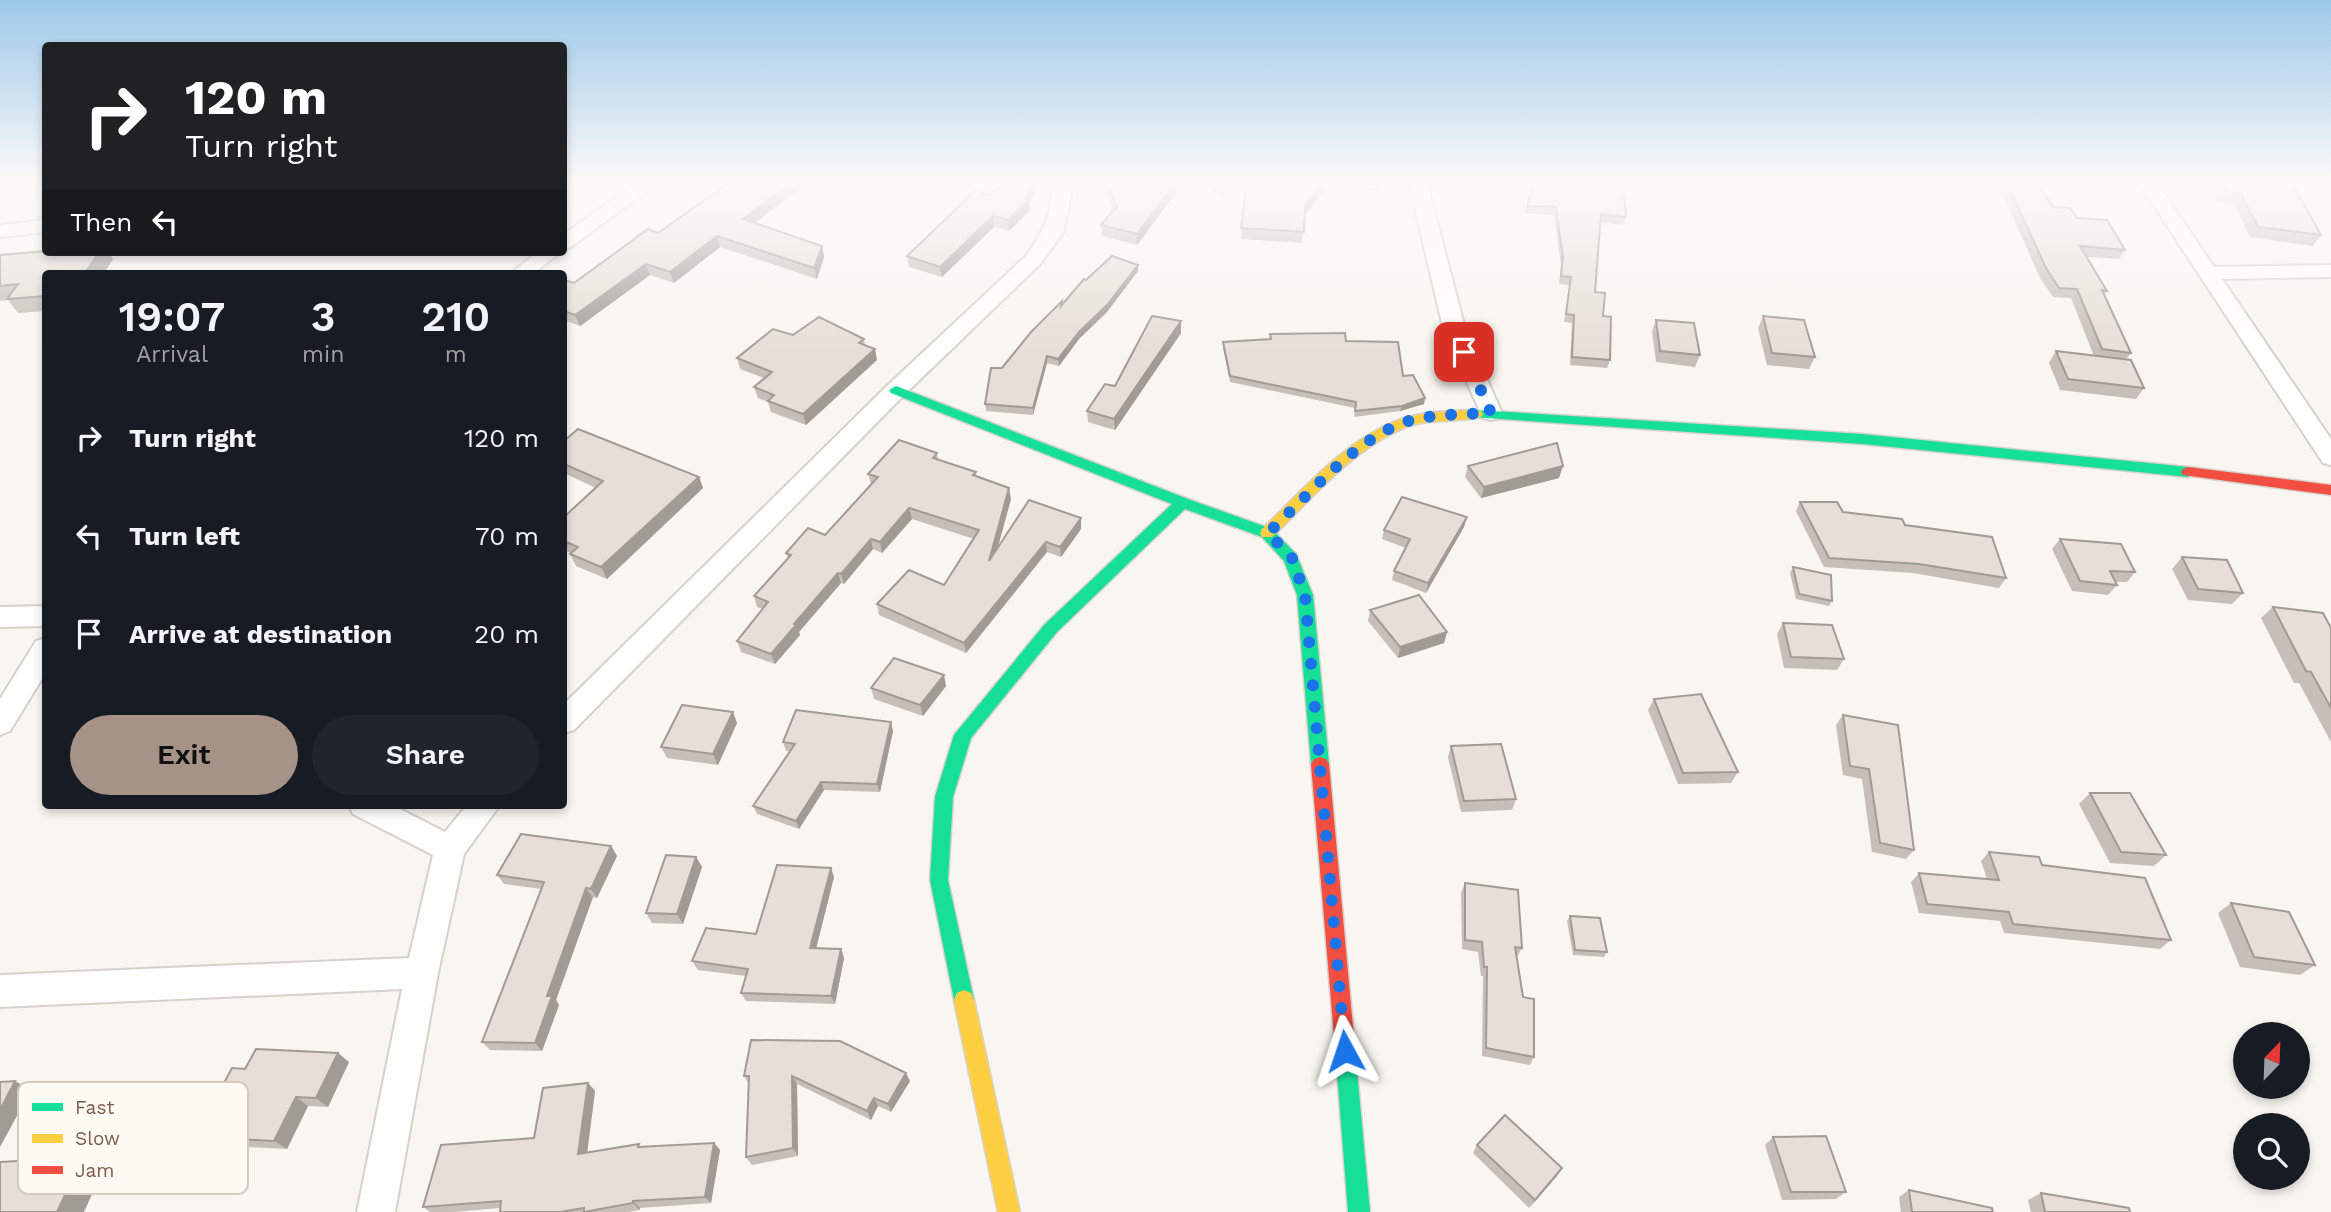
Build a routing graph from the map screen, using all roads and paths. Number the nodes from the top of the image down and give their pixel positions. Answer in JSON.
{"nodes":[{"id":1,"x":1048,"y":240,"type":"edge"},
{"id":2,"x":1432,"y":240,"type":"edge"},
{"id":3,"x":2186,"y":240,"type":"edge"},
{"id":4,"x":545,"y":256,"type":"edge"},
{"id":5,"x":525,"y":270,"type":"edge"},
{"id":6,"x":2331,"y":271,"type":"edge"},
{"id":7,"x":2208,"y":273,"type":"junction"},
{"id":8,"x":896,"y":390,"type":"junction"},
{"id":9,"x":1491,"y":413,"type":"junction"},
{"id":10,"x":2331,"y":457,"type":"edge"},
{"id":11,"x":2331,"y":490,"type":"edge"},
{"id":12,"x":1183,"y":503,"type":"junction"},
{"id":13,"x":1268,"y":533,"type":"junction"},
{"id":14,"x":42,"y":616,"type":"edge"},
{"id":15,"x":0,"y":617,"type":"edge"},
{"id":16,"x":42,"y":655,"type":"edge"},
{"id":17,"x":567,"y":719,"type":"edge"},
{"id":18,"x":0,"y":723,"type":"edge"},
{"id":19,"x":372,"y":809,"type":"edge"},
{"id":20,"x":482,"y":809,"type":"edge"},
{"id":21,"x":450,"y":849,"type":"junction"},
{"id":22,"x":422,"y":973,"type":"junction"},
{"id":23,"x":0,"y":991,"type":"edge"},
{"id":24,"x":376,"y":1212,"type":"edge"},
{"id":25,"x":1009,"y":1212,"type":"edge"},
{"id":26,"x":1359,"y":1212,"type":"edge"}],
"edges":[{"from":1,"to":8,"type":"street"},
{"from":2,"to":9,"type":"street"},
{"from":3,"to":7,"type":"street"},
{"from":4,"to":5,"type":"street"},
{"from":6,"to":7,"type":"street"},
{"from":7,"to":10,"type":"street"},
{"from":8,"to":12,"type":"street"},
{"from":8,"to":17,"type":"street"},
{"from":9,"to":11,"type":"street"},
{"from":9,"to":13,"type":"street"},
{"from":12,"to":13,"type":"street"},
{"from":12,"to":25,"type":"street"},
{"from":13,"to":26,"type":"street"},
{"from":14,"to":15,"type":"street"},
{"from":16,"to":18,"type":"street"},
{"from":19,"to":21,"type":"street"},
{"from":20,"to":21,"type":"street"},
{"from":21,"to":22,"type":"street"},
{"from":22,"to":23,"type":"street"},
{"from":22,"to":24,"type":"street"}]}
